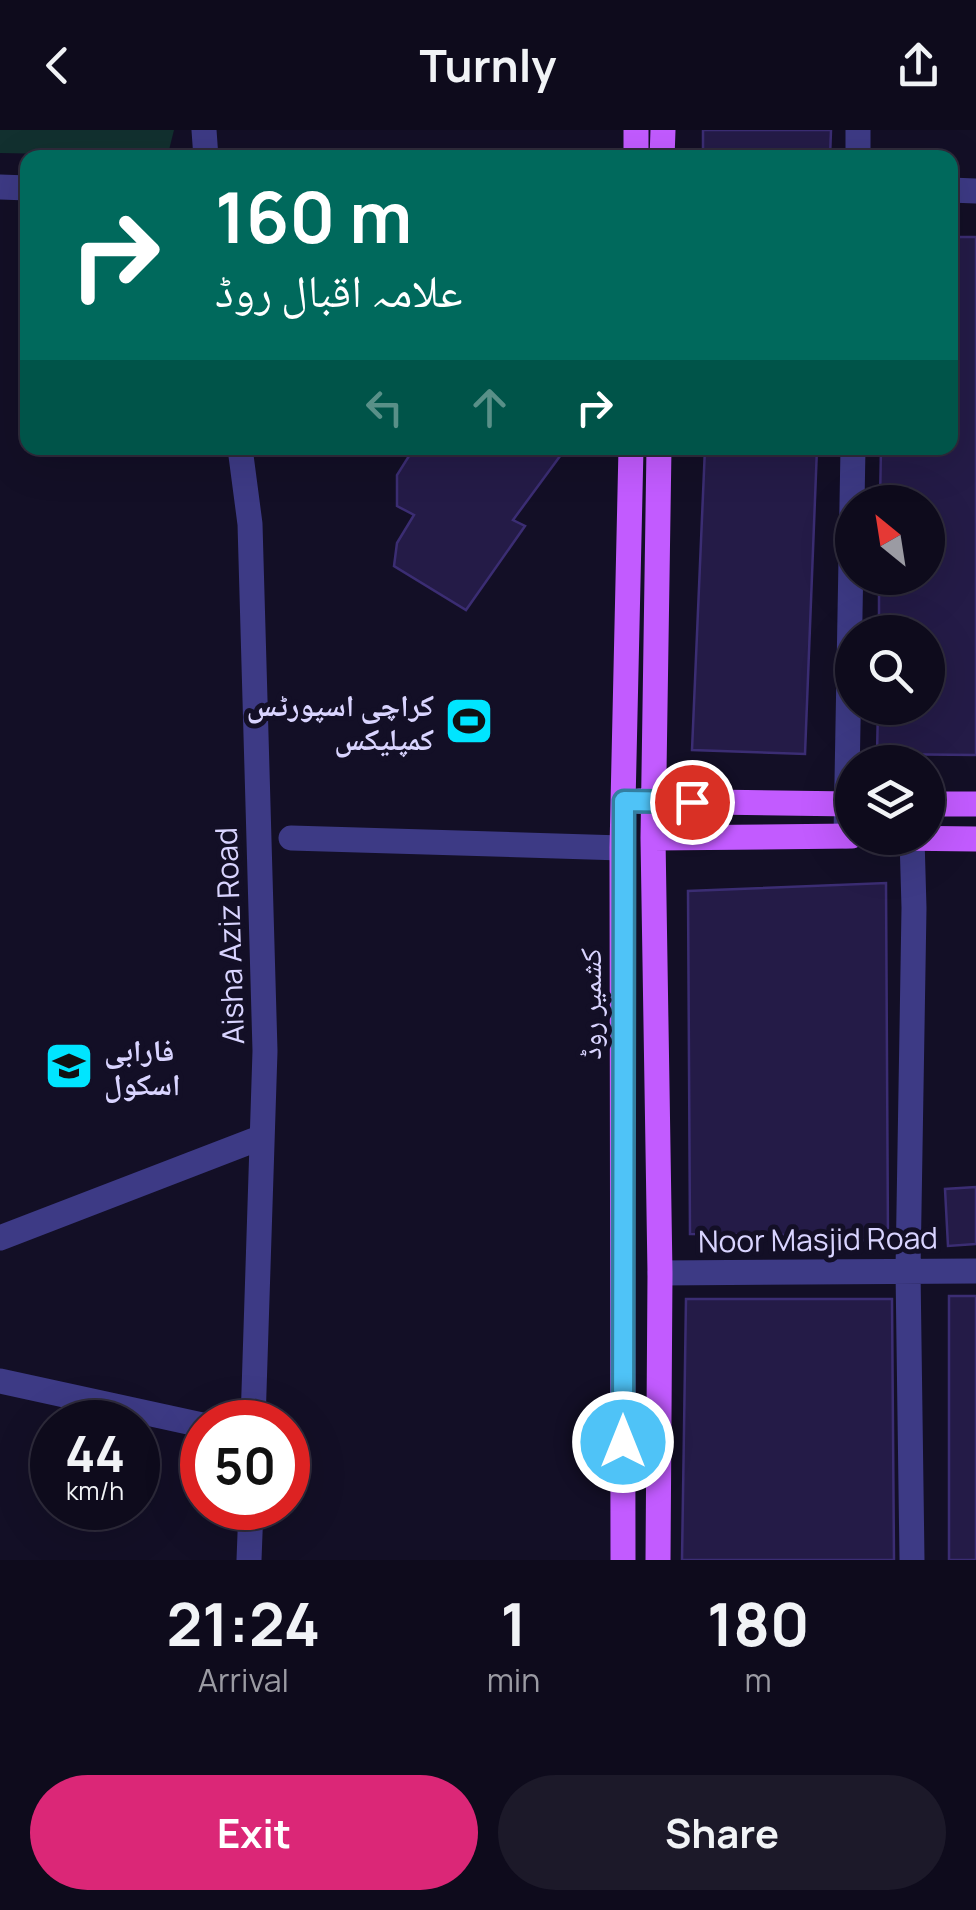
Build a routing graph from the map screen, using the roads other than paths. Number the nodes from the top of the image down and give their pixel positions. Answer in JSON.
{"nodes":[{"id":1,"x":241,"y":455,"type":"edge"},
{"id":2,"x":631,"y":455,"type":"edge"},
{"id":3,"x":659,"y":455,"type":"edge"},
{"id":4,"x":853,"y":455,"type":"edge"},
{"id":5,"x":850,"y":745,"type":"edge"},
{"id":6,"x":624,"y":801,"type":"junction"},
{"id":7,"x":654,"y":801,"type":"junction"},
{"id":8,"x":835,"y":804,"type":"edge"},
{"id":9,"x":945,"y":804,"type":"edge"},
{"id":10,"x":976,"y":804,"type":"edge"},
{"id":11,"x":835,"y":836,"type":"edge"},
{"id":12,"x":291,"y":838,"type":"dead end"},
{"id":13,"x":654,"y":838,"type":"junction"},
{"id":14,"x":945,"y":839,"type":"edge"},
{"id":15,"x":976,"y":839,"type":"edge"},
{"id":16,"x":622,"y":844,"type":"junction"},
{"id":17,"x":912,"y":855,"type":"edge"},
{"id":18,"x":262,"y":1137,"type":"junction"},
{"id":19,"x":0,"y":1238,"type":"edge"},
{"id":20,"x":908,"y":1270,"type":"junction"},
{"id":21,"x":976,"y":1270,"type":"edge"},
{"id":22,"x":660,"y":1273,"type":"junction"},
{"id":23,"x":0,"y":1381,"type":"edge"},
{"id":24,"x":254,"y":1400,"type":"edge"},
{"id":25,"x":180,"y":1420,"type":"edge"},
{"id":26,"x":250,"y":1530,"type":"edge"},
{"id":27,"x":249,"y":1560,"type":"edge"},
{"id":28,"x":623,"y":1560,"type":"edge"},
{"id":29,"x":658,"y":1560,"type":"edge"},
{"id":30,"x":912,"y":1560,"type":"edge"}],
"edges":[{"from":1,"to":18,"type":"street","name":"Aisha Aziz Road"},
{"from":2,"to":6,"type":"main road","name":"کشمیر روڈ"},
{"from":3,"to":7,"type":"main road"},
{"from":4,"to":5,"type":"street"},
{"from":6,"to":7,"type":"main road"},
{"from":6,"to":16,"type":"main road","name":"کشمیر روڈ"},
{"from":7,"to":8,"type":"main road"},
{"from":7,"to":13,"type":"main road"},
{"from":9,"to":10,"type":"main road"},
{"from":11,"to":13,"type":"main road"},
{"from":12,"to":16,"type":"street"},
{"from":13,"to":16,"type":"street"},
{"from":13,"to":22,"type":"main road"},
{"from":14,"to":15,"type":"main road"},
{"from":16,"to":28,"type":"main road","name":"کشمیر روڈ"},
{"from":17,"to":20,"type":"street"},
{"from":18,"to":19,"type":"street"},
{"from":18,"to":24,"type":"street","name":"Aisha Aziz Road"},
{"from":20,"to":21,"type":"street","name":"Noor Masjid Road"},
{"from":20,"to":22,"type":"street","name":"Noor Masjid Road"},
{"from":20,"to":30,"type":"street"},
{"from":22,"to":29,"type":"main road"},
{"from":23,"to":25,"type":"street"},
{"from":26,"to":27,"type":"street"}]}
